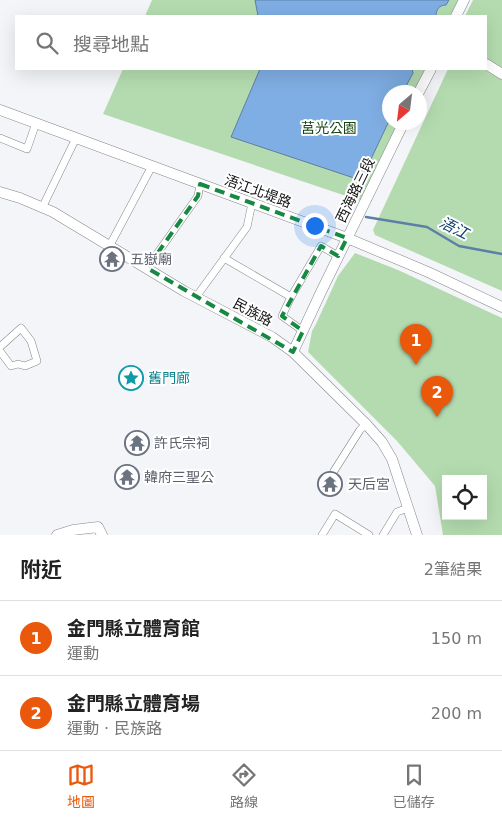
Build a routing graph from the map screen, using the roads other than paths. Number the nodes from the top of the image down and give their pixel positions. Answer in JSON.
{"nodes":[{"id":1,"x":464,"y":0,"type":"edge"},
{"id":2,"x":456,"y":15,"type":"edge"},
{"id":3,"x":487,"y":65,"type":"edge"},
{"id":4,"x":430,"y":70,"type":"edge"},
{"id":5,"x":502,"y":74,"type":"edge"},
{"id":6,"x":423,"y":85,"type":"edge"},
{"id":7,"x":0,"y":110,"type":"edge"},
{"id":8,"x":36,"y":123,"type":"junction"},
{"id":9,"x":400,"y":130,"type":"edge"},
{"id":10,"x":0,"y":138,"type":"edge"},
{"id":11,"x":76,"y":138,"type":"junction"},
{"id":12,"x":152,"y":166,"type":"junction"},
{"id":13,"x":200,"y":184,"type":"junction"},
{"id":14,"x":0,"y":192,"type":"edge"},
{"id":15,"x":252,"y":203,"type":"junction"},
{"id":16,"x":42,"y":208,"type":"junction"},
{"id":17,"x":347,"y":238,"type":"junction"},
{"id":18,"x":110,"y":246,"type":"junction"},
{"id":19,"x":338,"y":256,"type":"junction"},
{"id":20,"x":224,"y":258,"type":"junction"},
{"id":21,"x":147,"y":268,"type":"junction"},
{"id":22,"x":196,"y":297,"type":"junction"},
{"id":23,"x":291,"y":297,"type":"junction"},
{"id":24,"x":502,"y":307,"type":"edge"},
{"id":25,"x":303,"y":330,"type":"junction"},
{"id":26,"x":0,"y":349,"type":"edge"},
{"id":27,"x":293,"y":352,"type":"junction"},
{"id":28,"x":366,"y":424,"type":"junction"},
{"id":29,"x":334,"y":471,"type":"dead end"},
{"id":30,"x":408,"y":508,"type":"junction"},
{"id":31,"x":100,"y":531,"type":"edge"},
{"id":32,"x":57,"y":535,"type":"edge"},
{"id":33,"x":322,"y":535,"type":"edge"},
{"id":34,"x":369,"y":535,"type":"edge"},
{"id":35,"x":383,"y":535,"type":"edge"},
{"id":36,"x":417,"y":535,"type":"edge"}],
"edges":[{"from":1,"to":2,"type":"main road"},
{"from":3,"to":5,"type":"main road"},
{"from":4,"to":6,"type":"main road"},
{"from":7,"to":8,"type":"main road","name":"浯江北堤路"},
{"from":8,"to":10,"type":"street"},
{"from":8,"to":11,"type":"main road","name":"浯江北堤路"},
{"from":9,"to":17,"type":"main road","name":"西海路三段"},
{"from":11,"to":12,"type":"main road","name":"浯江北堤路"},
{"from":11,"to":16,"type":"street"},
{"from":12,"to":13,"type":"main road","name":"浯江北堤路"},
{"from":12,"to":18,"type":"street"},
{"from":13,"to":15,"type":"main road","name":"浯江北堤路"},
{"from":13,"to":21,"type":"street"},
{"from":14,"to":16,"type":"main road","name":"民族路"},
{"from":15,"to":17,"type":"main road","name":"浯江北堤路"},
{"from":15,"to":20,"type":"street"},
{"from":16,"to":18,"type":"main road","name":"民族路"},
{"from":17,"to":19,"type":"main road","name":"西海路三段"},
{"from":17,"to":24,"type":"main road","name":"浯江北堤路"},
{"from":18,"to":21,"type":"main road","name":"民族路"},
{"from":19,"to":23,"type":"street"},
{"from":19,"to":25,"type":"main road","name":"西海路三段"},
{"from":20,"to":22,"type":"street"},
{"from":20,"to":23,"type":"street"},
{"from":21,"to":22,"type":"main road","name":"民族路"},
{"from":22,"to":27,"type":"main road","name":"民族路"},
{"from":23,"to":25,"type":"street"},
{"from":25,"to":27,"type":"main road","name":"西海路三段"},
{"from":26,"to":26,"type":"street"},
{"from":27,"to":28,"type":"main road","name":"民族路"},
{"from":28,"to":29,"type":"street"},
{"from":28,"to":30,"type":"main road","name":"民族路"},
{"from":30,"to":35,"type":"street"},
{"from":30,"to":36,"type":"main road","name":"民族路"},
{"from":31,"to":32,"type":"main road"},
{"from":33,"to":34,"type":"street"}]}
